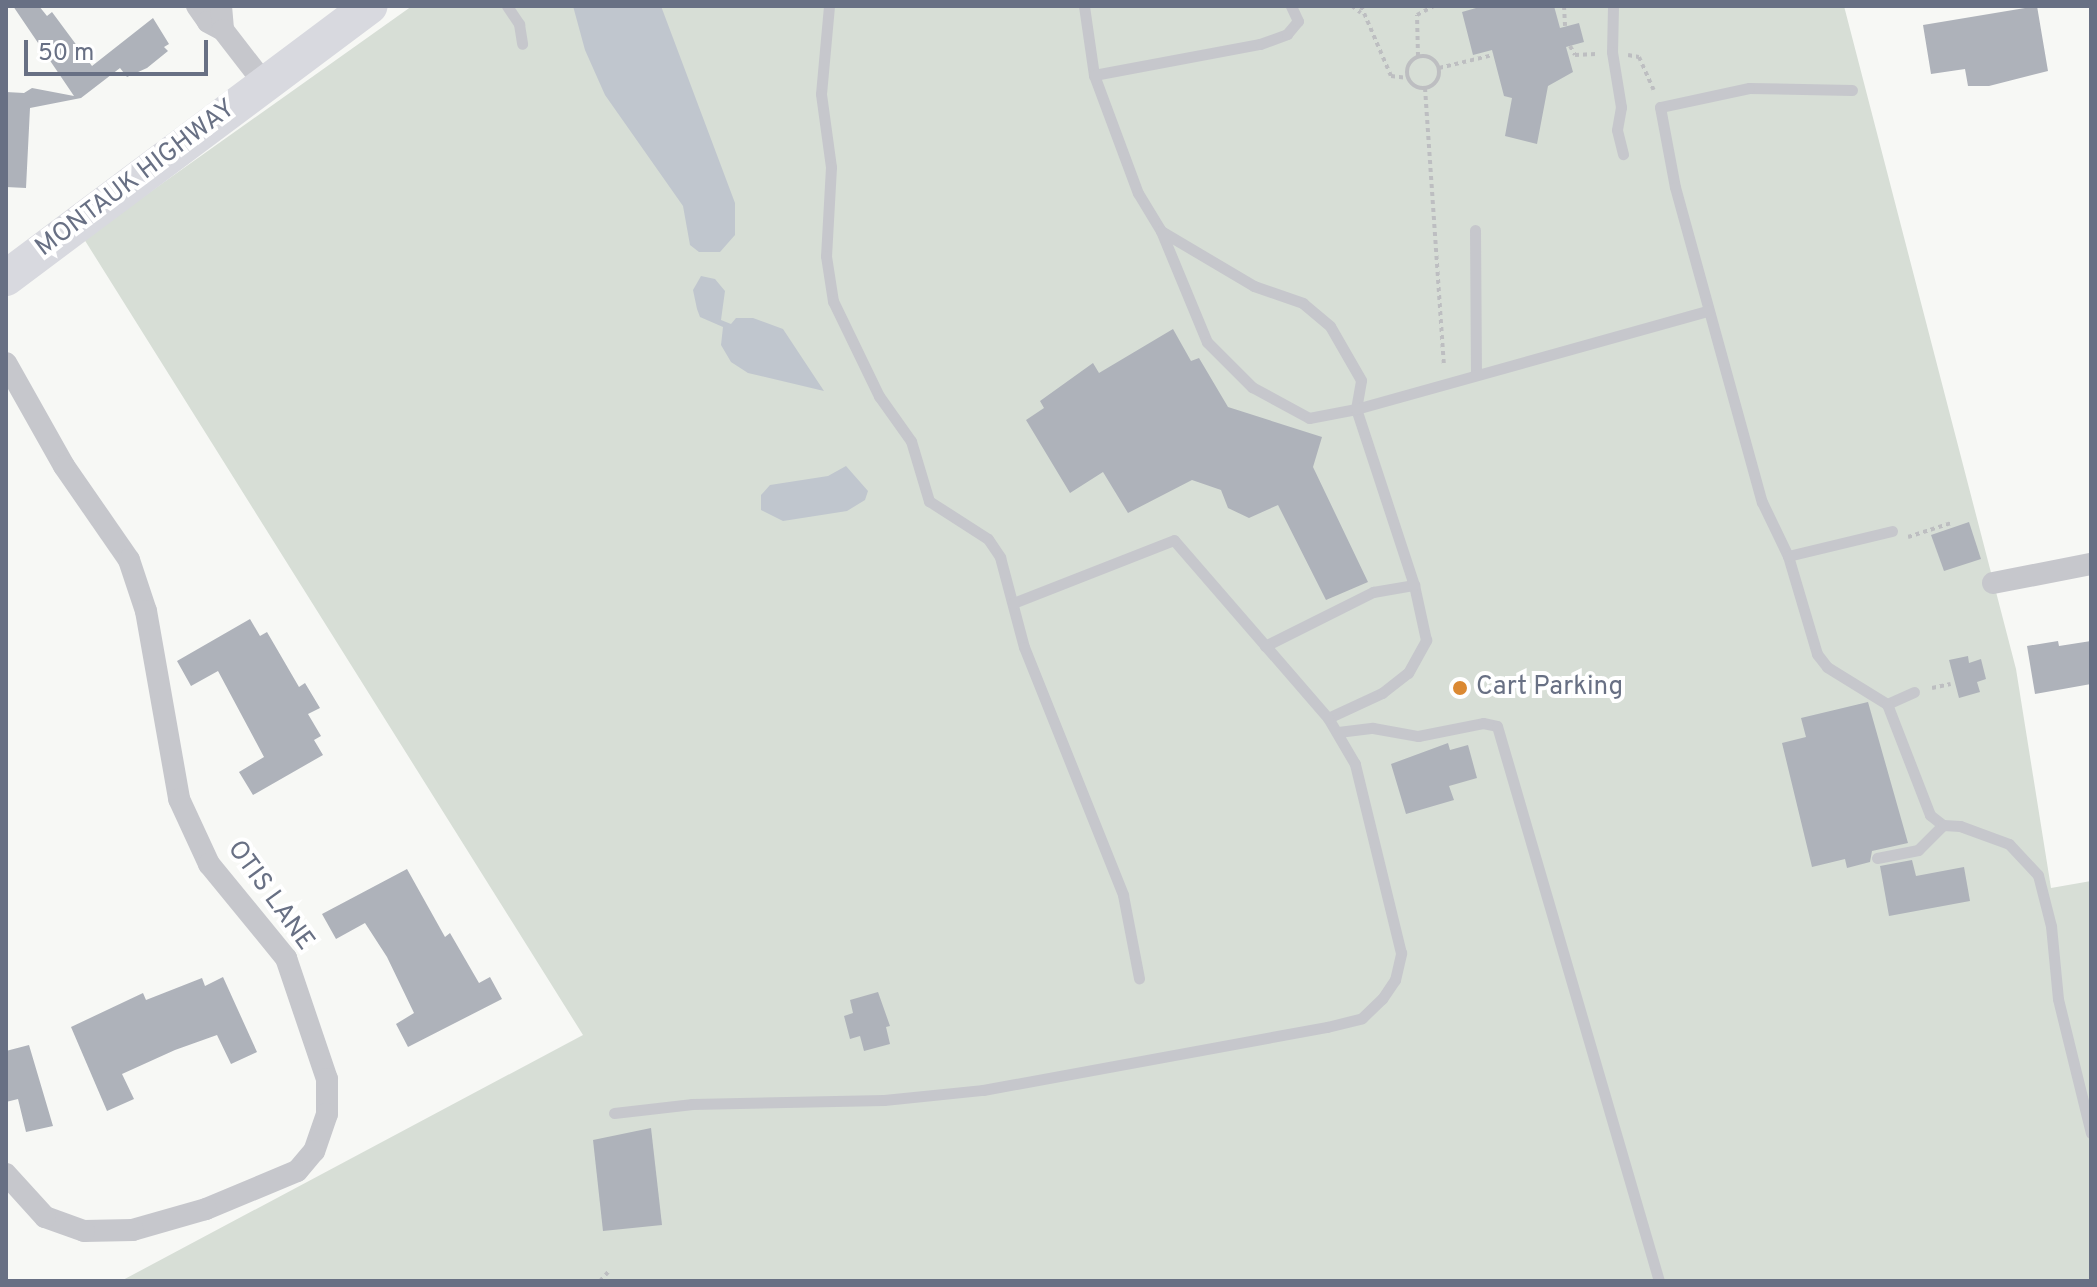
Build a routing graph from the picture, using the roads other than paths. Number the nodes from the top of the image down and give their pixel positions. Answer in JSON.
{"nodes":[{"id":1,"x":197,"y":6,"type":"edge"},
{"id":2,"x":221,"y":6,"type":"edge"},
{"id":3,"x":370,"y":6,"type":"edge"},
{"id":4,"x":507,"y":6,"type":"edge"},
{"id":5,"x":829,"y":6,"type":"edge"},
{"id":6,"x":1084,"y":6,"type":"edge"},
{"id":7,"x":1291,"y":6,"type":"edge"},
{"id":8,"x":1613,"y":6,"type":"edge"},
{"id":9,"x":223,"y":30,"type":"junction"},
{"id":10,"x":522,"y":44,"type":"dead end"},
{"id":11,"x":1094,"y":75,"type":"junction"},
{"id":12,"x":265,"y":81,"type":"junction"},
{"id":13,"x":1852,"y":90,"type":"dead end"},
{"id":14,"x":1623,"y":154,"type":"dead end"},
{"id":15,"x":1475,"y":230,"type":"dead end"},
{"id":16,"x":1161,"y":231,"type":"junction"},
{"id":17,"x":6,"y":278,"type":"edge"},
{"id":18,"x":1708,"y":311,"type":"junction"},
{"id":19,"x":6,"y":363,"type":"edge"},
{"id":20,"x":1476,"y":372,"type":"junction"},
{"id":21,"x":1356,"y":409,"type":"junction"},
{"id":22,"x":1892,"y":531,"type":"road end"},
{"id":23,"x":1788,"y":556,"type":"junction"},
{"id":24,"x":2091,"y":564,"type":"edge"},
{"id":25,"x":1993,"y":583,"type":"dead end"},
{"id":26,"x":1414,"y":585,"type":"junction"},
{"id":27,"x":1013,"y":603,"type":"junction"},
{"id":28,"x":1265,"y":646,"type":"junction"},
{"id":29,"x":1914,"y":692,"type":"dead end"},
{"id":30,"x":1887,"y":704,"type":"junction"},
{"id":31,"x":1328,"y":718,"type":"junction"},
{"id":32,"x":1338,"y":732,"type":"junction"},
{"id":33,"x":1943,"y":825,"type":"junction"},
{"id":34,"x":1877,"y":858,"type":"dead end"},
{"id":35,"x":1139,"y":978,"type":"dead end"},
{"id":36,"x":614,"y":1113,"type":"dead end"},
{"id":37,"x":2091,"y":1133,"type":"edge"},
{"id":38,"x":6,"y":1174,"type":"edge"},
{"id":39,"x":1659,"y":1281,"type":"edge"}],
"edges":[{"from":1,"to":9,"type":"street"},
{"from":2,"to":9,"type":"street"},
{"from":3,"to":12,"type":"main road","name":"MONTAUK HIGHWAY"},
{"from":4,"to":10,"type":"lane"},
{"from":5,"to":27,"type":"lane"},
{"from":6,"to":11,"type":"lane"},
{"from":7,"to":11,"type":"lane"},
{"from":8,"to":14,"type":"lane"},
{"from":9,"to":12,"type":"street"},
{"from":11,"to":16,"type":"lane"},
{"from":12,"to":17,"type":"main road","name":"MONTAUK HIGHWAY"},
{"from":13,"to":18,"type":"lane"},
{"from":15,"to":20,"type":"lane"},
{"from":16,"to":21,"type":"lane"},
{"from":16,"to":21,"type":"lane"},
{"from":18,"to":20,"type":"lane"},
{"from":18,"to":23,"type":"lane"},
{"from":19,"to":38,"type":"street","name":"OTIS LANE"},
{"from":20,"to":21,"type":"lane"},
{"from":21,"to":26,"type":"lane"},
{"from":22,"to":23,"type":"lane"},
{"from":23,"to":30,"type":"lane"},
{"from":24,"to":25,"type":"street"},
{"from":26,"to":28,"type":"lane"},
{"from":26,"to":31,"type":"lane"},
{"from":27,"to":28,"type":"lane"},
{"from":27,"to":35,"type":"lane"},
{"from":28,"to":31,"type":"lane"},
{"from":29,"to":30,"type":"lane"},
{"from":30,"to":33,"type":"lane"},
{"from":31,"to":32,"type":"lane"},
{"from":32,"to":36,"type":"lane"},
{"from":32,"to":39,"type":"lane"},
{"from":33,"to":34,"type":"lane"},
{"from":33,"to":37,"type":"lane"}]}
